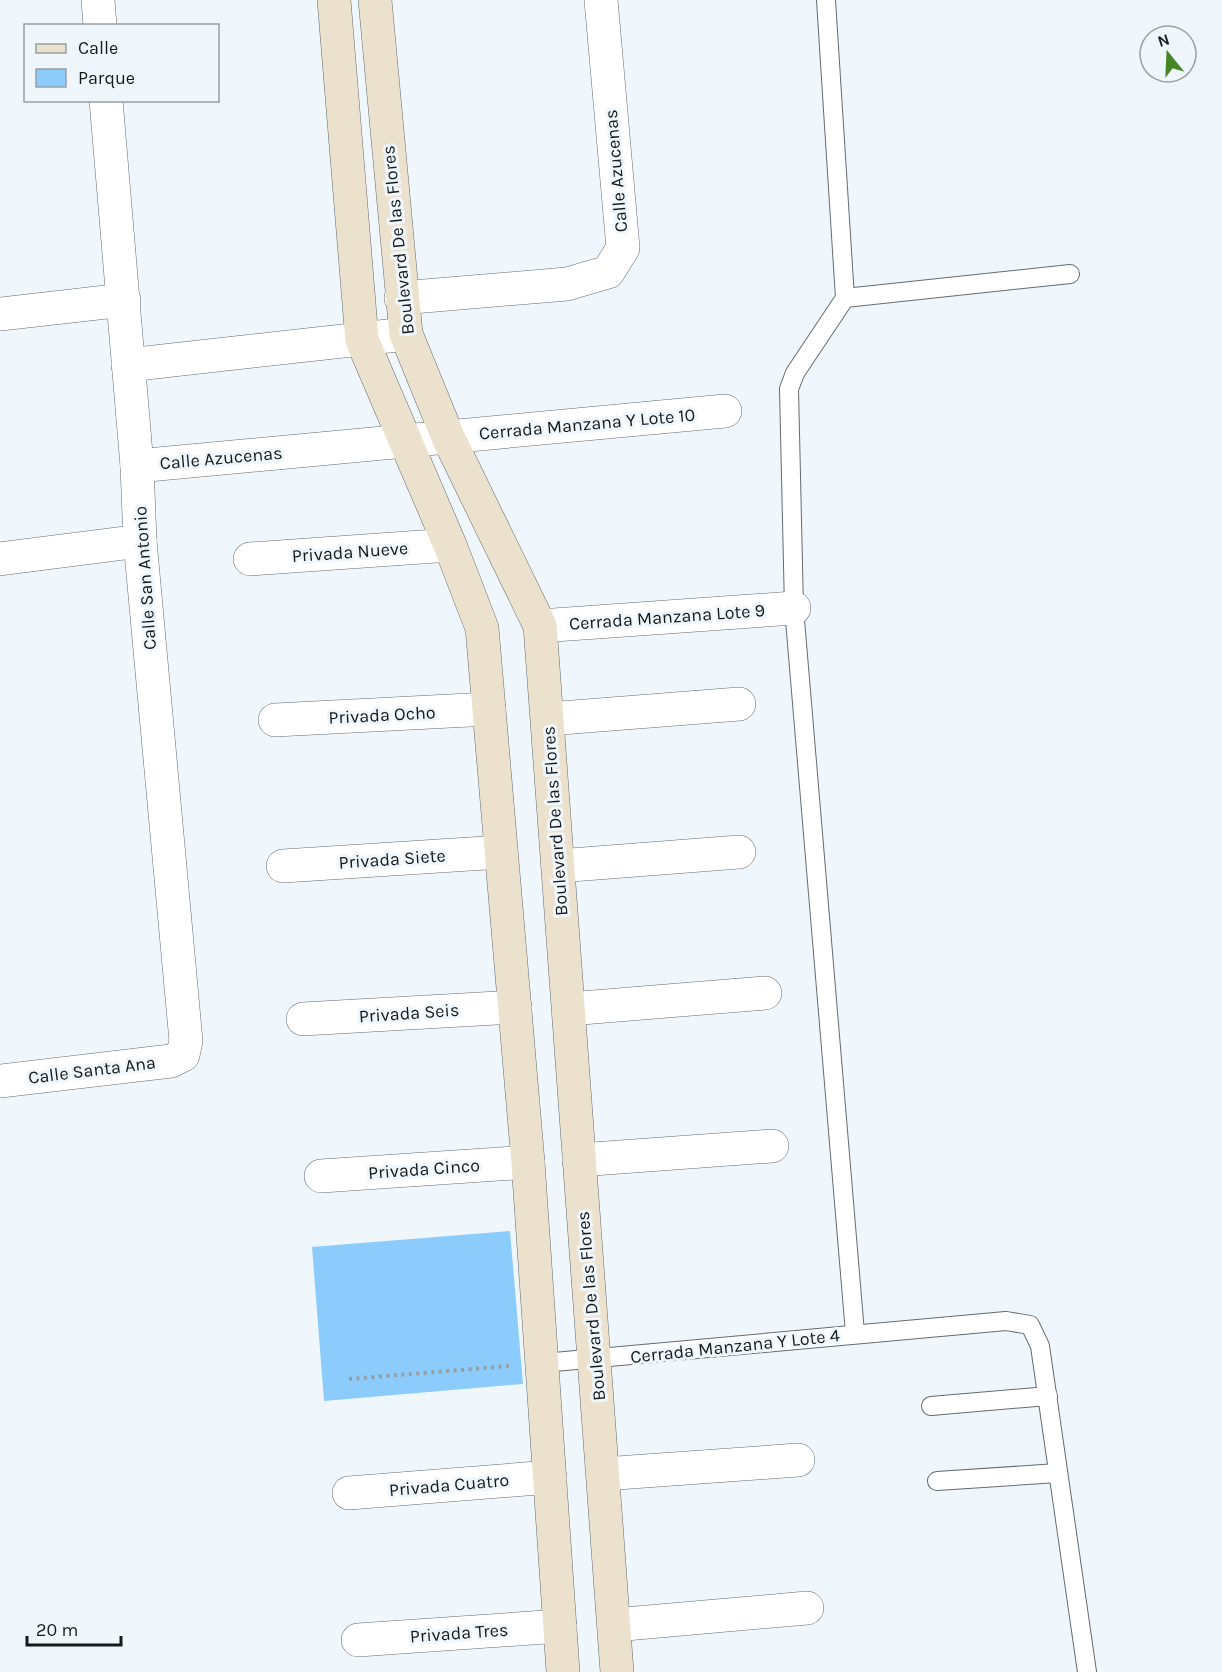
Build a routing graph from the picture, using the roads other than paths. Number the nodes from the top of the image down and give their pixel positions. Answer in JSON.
{"nodes":[{"id":1,"x":98,"y":0,"type":"edge"},
{"id":2,"x":334,"y":0,"type":"edge"},
{"id":3,"x":375,"y":0,"type":"edge"},
{"id":4,"x":601,"y":0,"type":"edge"},
{"id":5,"x":826,"y":0,"type":"edge"},
{"id":6,"x":100,"y":24,"type":"edge"},
{"id":7,"x":106,"y":102,"type":"edge"},
{"id":8,"x":1070,"y":274,"type":"dead end"},
{"id":9,"x":401,"y":298,"type":"junction"},
{"id":10,"x":845,"y":298,"type":"junction"},
{"id":11,"x":124,"y":300,"type":"junction"},
{"id":12,"x":0,"y":314,"type":"edge"},
{"id":13,"x":406,"y":334,"type":"junction"},
{"id":14,"x":362,"y":340,"type":"junction"},
{"id":15,"x":128,"y":365,"type":"junction"},
{"id":16,"x":725,"y":411,"type":"dead end"},
{"id":17,"x":448,"y":437,"type":"junction"},
{"id":18,"x":404,"y":441,"type":"junction"},
{"id":19,"x":137,"y":466,"type":"junction"},
{"id":20,"x":140,"y":541,"type":"junction"},
{"id":21,"x":450,"y":545,"type":"junction"},
{"id":22,"x":250,"y":559,"type":"dead end"},
{"id":23,"x":0,"y":560,"type":"edge"},
{"id":24,"x":794,"y":608,"type":"junction"},
{"id":25,"x":540,"y":626,"type":"junction"},
{"id":26,"x":739,"y":704,"type":"dead end"},
{"id":27,"x":489,"y":709,"type":"junction"},
{"id":28,"x":548,"y":719,"type":"junction"},
{"id":29,"x":275,"y":720,"type":"dead end"},
{"id":30,"x":501,"y":852,"type":"junction"},
{"id":31,"x":739,"y":852,"type":"dead end"},
{"id":32,"x":284,"y":866,"type":"dead end"},
{"id":33,"x":558,"y":866,"type":"junction"},
{"id":34,"x":765,"y":993,"type":"dead end"},
{"id":35,"x":515,"y":1007,"type":"junction"},
{"id":36,"x":569,"y":1009,"type":"junction"},
{"id":37,"x":303,"y":1019,"type":"dead end"},
{"id":38,"x":183,"y":1055,"type":"joint"},
{"id":39,"x":0,"y":1081,"type":"edge"},
{"id":40,"x":772,"y":1146,"type":"dead end"},
{"id":41,"x":579,"y":1160,"type":"junction"},
{"id":42,"x":528,"y":1162,"type":"junction"},
{"id":43,"x":321,"y":1176,"type":"dead end"},
{"id":44,"x":855,"y":1333,"type":"junction"},
{"id":45,"x":595,"y":1360,"type":"junction"},
{"id":46,"x":543,"y":1363,"type":"junction"},
{"id":47,"x":1048,"y":1396,"type":"junction"},
{"id":48,"x":932,"y":1406,"type":"dead end"},
{"id":49,"x":798,"y":1460,"type":"dead end"},
{"id":50,"x":1058,"y":1473,"type":"junction"},
{"id":51,"x":603,"y":1474,"type":"junction"},
{"id":52,"x":550,"y":1477,"type":"junction"},
{"id":53,"x":938,"y":1481,"type":"dead end"},
{"id":54,"x":349,"y":1493,"type":"dead end"},
{"id":55,"x":807,"y":1608,"type":"dead end"},
{"id":56,"x":614,"y":1625,"type":"junction"},
{"id":57,"x":560,"y":1626,"type":"junction"},
{"id":58,"x":358,"y":1640,"type":"dead end"},
{"id":59,"x":563,"y":1672,"type":"edge"},
{"id":60,"x":617,"y":1672,"type":"edge"},
{"id":61,"x":1087,"y":1672,"type":"edge"}],
"edges":[{"from":1,"to":6,"type":"street"},
{"from":2,"to":14,"type":"street"},
{"from":3,"to":9,"type":"street","name":"Boulevard De las Flores"},
{"from":4,"to":9,"type":"street","name":"Calle Azucenas"},
{"from":5,"to":10,"type":"lane"},
{"from":7,"to":11,"type":"street","name":"Calle San Antonio"},
{"from":8,"to":10,"type":"lane"},
{"from":9,"to":13,"type":"street","name":"Boulevard De las Flores"},
{"from":10,"to":24,"type":"lane"},
{"from":11,"to":12,"type":"street"},
{"from":11,"to":15,"type":"street","name":"Calle San Antonio"},
{"from":13,"to":14,"type":"street"},
{"from":13,"to":17,"type":"street","name":"Boulevard De las Flores"},
{"from":14,"to":15,"type":"street"},
{"from":14,"to":18,"type":"street"},
{"from":15,"to":19,"type":"street","name":"Calle San Antonio"},
{"from":16,"to":17,"type":"street","name":"Cerrada Manzana Y Lote 10"},
{"from":17,"to":18,"type":"street","name":"Calle Azucenas"},
{"from":17,"to":25,"type":"street","name":"Boulevard De las Flores"},
{"from":18,"to":19,"type":"street","name":"Calle Azucenas"},
{"from":18,"to":21,"type":"street"},
{"from":19,"to":20,"type":"street","name":"Calle San Antonio"},
{"from":20,"to":23,"type":"street"},
{"from":20,"to":38,"type":"street","name":"Calle San Antonio"},
{"from":21,"to":22,"type":"street","name":"Privada Nueve"},
{"from":21,"to":27,"type":"street"},
{"from":24,"to":25,"type":"street","name":"Cerrada Manzana Lote 9"},
{"from":24,"to":44,"type":"lane"},
{"from":25,"to":28,"type":"street","name":"Boulevard De las Flores"},
{"from":26,"to":28,"type":"street"},
{"from":27,"to":29,"type":"street","name":"Privada Ocho"},
{"from":27,"to":30,"type":"street"},
{"from":28,"to":33,"type":"street","name":"Boulevard De las Flores"},
{"from":30,"to":32,"type":"street","name":"Privada Siete"},
{"from":30,"to":35,"type":"street"},
{"from":31,"to":33,"type":"street"},
{"from":33,"to":36,"type":"street","name":"Boulevard De las Flores"},
{"from":34,"to":36,"type":"street"},
{"from":35,"to":37,"type":"street","name":"Privada Seis"},
{"from":35,"to":42,"type":"street"},
{"from":36,"to":41,"type":"street","name":"Boulevard De las Flores"},
{"from":38,"to":39,"type":"street","name":"Calle Santa Ana"},
{"from":40,"to":41,"type":"street"},
{"from":41,"to":45,"type":"street","name":"Boulevard De las Flores"},
{"from":42,"to":43,"type":"street","name":"Privada Cinco"},
{"from":42,"to":46,"type":"street"},
{"from":44,"to":45,"type":"lane","name":"Cerrada Manzana Y Lote 4"},
{"from":44,"to":47,"type":"lane","name":"Cerrada Manzana Y Lote 4"},
{"from":45,"to":46,"type":"lane","name":"Cerrada Manzana Y Lote 4"},
{"from":45,"to":51,"type":"street","name":"Boulevard De las Flores"},
{"from":46,"to":52,"type":"street"},
{"from":47,"to":48,"type":"lane"},
{"from":47,"to":50,"type":"lane"},
{"from":49,"to":51,"type":"street"},
{"from":50,"to":53,"type":"lane"},
{"from":50,"to":61,"type":"lane"},
{"from":51,"to":56,"type":"street","name":"Boulevard De las Flores"},
{"from":52,"to":54,"type":"street","name":"Privada Cuatro"},
{"from":52,"to":57,"type":"street"},
{"from":55,"to":56,"type":"street"},
{"from":56,"to":60,"type":"street","name":"Boulevard De las Flores"},
{"from":57,"to":58,"type":"street","name":"Privada Tres"},
{"from":57,"to":59,"type":"street"}]}
